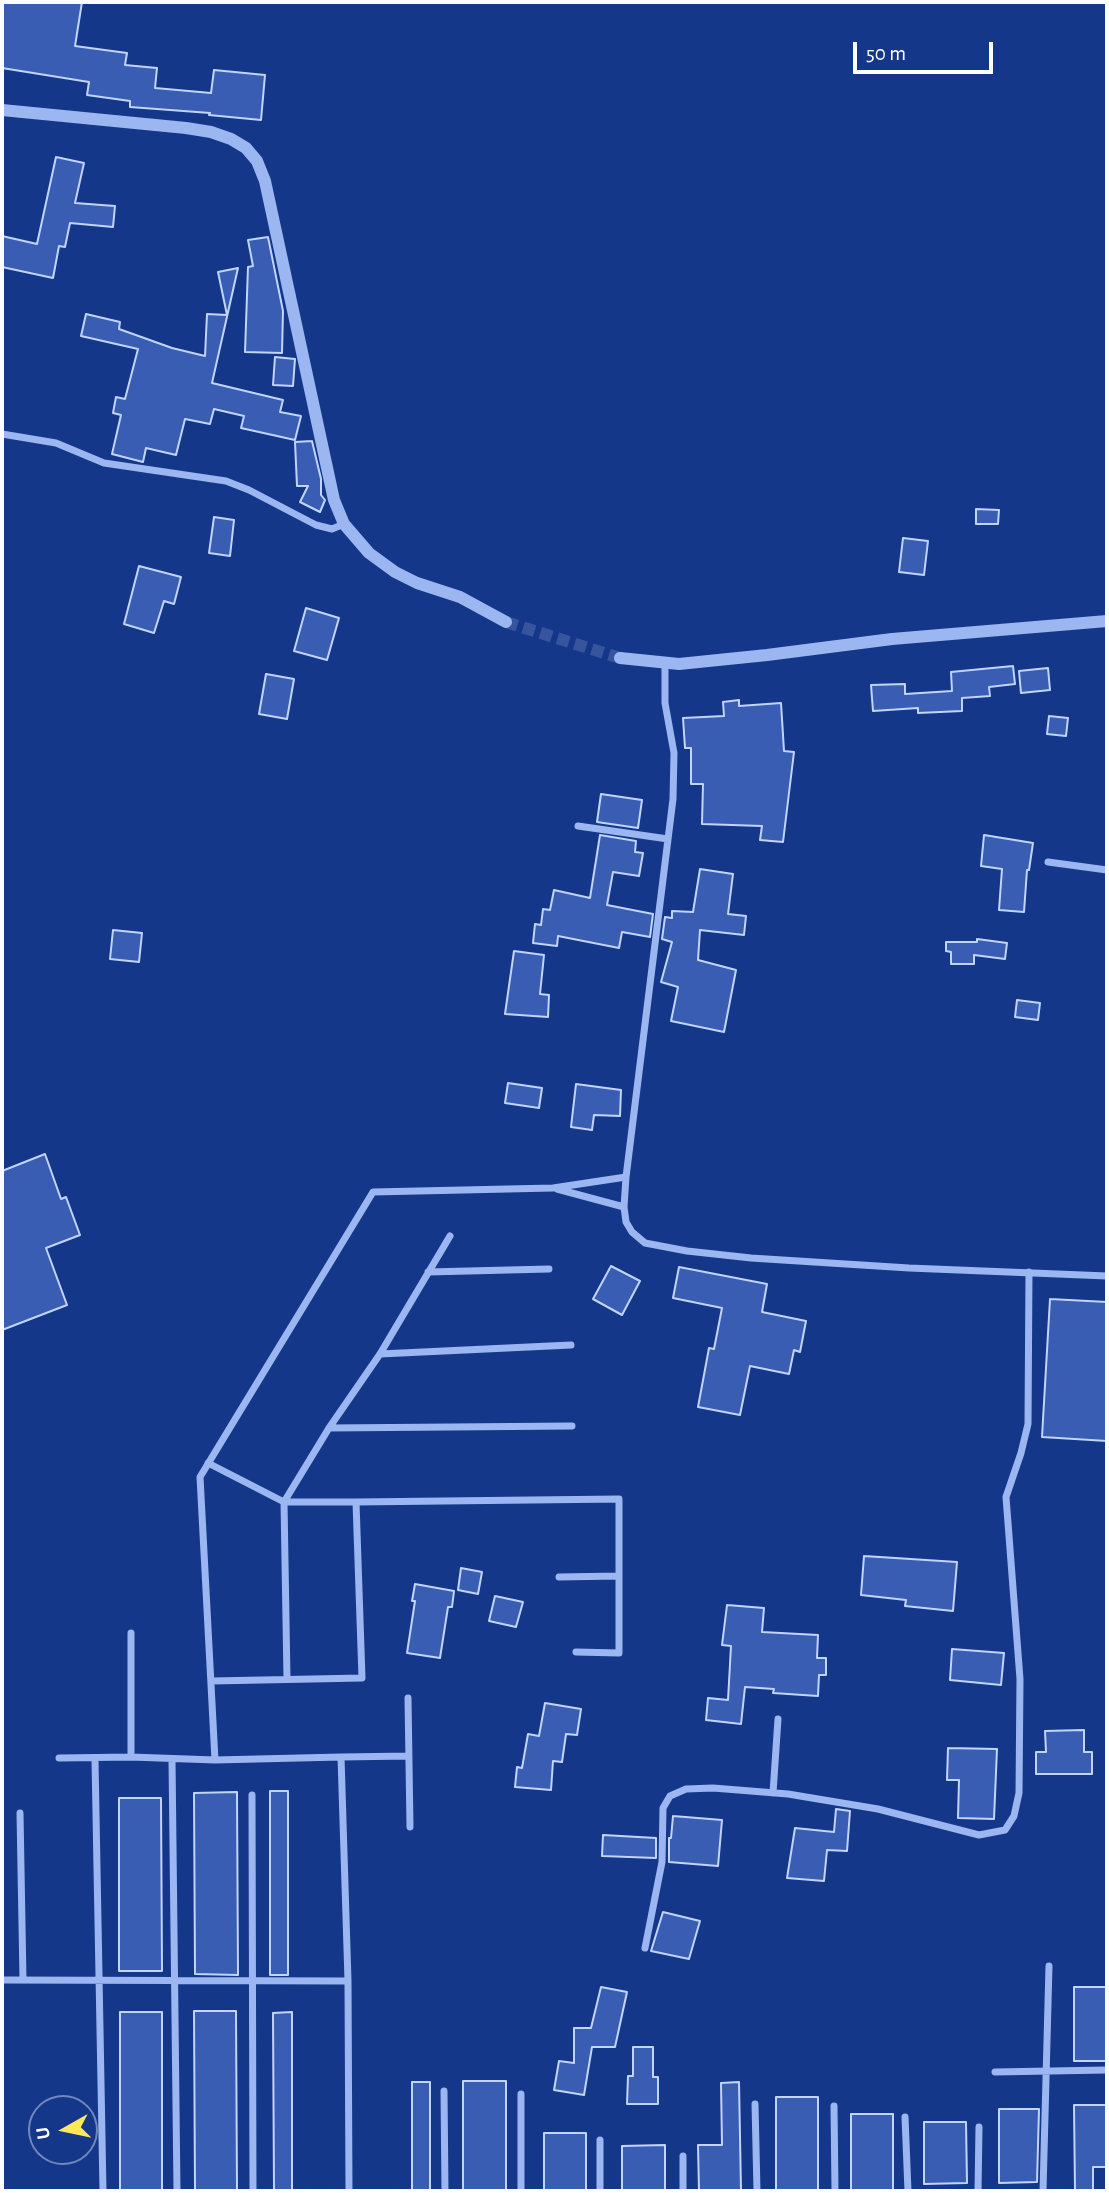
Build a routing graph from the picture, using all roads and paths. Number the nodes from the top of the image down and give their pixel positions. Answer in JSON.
{"nodes":[{"id":1,"x":2,"y":110,"type":"edge"},
{"id":2,"x":2,"y":434,"type":"edge"},
{"id":3,"x":344,"y":524,"type":"junction"},
{"id":4,"x":1107,"y":621,"type":"edge"},
{"id":5,"x":506,"y":622,"type":"tunnel mouth"},
{"id":6,"x":620,"y":658,"type":"tunnel mouth"},
{"id":7,"x":665,"y":662,"type":"junction"},
{"id":8,"x":578,"y":826,"type":"dead end"},
{"id":9,"x":668,"y":839,"type":"junction"},
{"id":10,"x":1048,"y":862,"type":"dead end"},
{"id":11,"x":1107,"y":870,"type":"edge"},
{"id":12,"x":625,"y":1177,"type":"junction"},
{"id":13,"x":553,"y":1188,"type":"junction"},
{"id":14,"x":624,"y":1208,"type":"junction"},
{"id":15,"x":450,"y":1236,"type":"dead end"},
{"id":16,"x":549,"y":1269,"type":"dead end"},
{"id":17,"x":428,"y":1272,"type":"junction"},
{"id":18,"x":1029,"y":1272,"type":"junction"},
{"id":19,"x":1107,"y":1276,"type":"edge"},
{"id":20,"x":571,"y":1345,"type":"dead end"},
{"id":21,"x":380,"y":1354,"type":"junction"},
{"id":22,"x":572,"y":1426,"type":"dead end"},
{"id":23,"x":329,"y":1428,"type":"junction"},
{"id":24,"x":208,"y":1463,"type":"junction"},
{"id":25,"x":284,"y":1502,"type":"junction"},
{"id":26,"x":356,"y":1502,"type":"junction"},
{"id":27,"x":619,"y":1576,"type":"junction"},
{"id":28,"x":559,"y":1577,"type":"dead end"},
{"id":29,"x":131,"y":1633,"type":"dead end"},
{"id":30,"x":576,"y":1652,"type":"dead end"},
{"id":31,"x":287,"y":1679,"type":"junction"},
{"id":32,"x":212,"y":1681,"type":"junction"},
{"id":33,"x":408,"y":1698,"type":"dead end"},
{"id":34,"x":778,"y":1720,"type":"dead end"},
{"id":35,"x":409,"y":1756,"type":"junction"},
{"id":36,"x":131,"y":1757,"type":"junction"},
{"id":37,"x":341,"y":1757,"type":"junction"},
{"id":38,"x":60,"y":1758,"type":"dead end"},
{"id":39,"x":172,"y":1759,"type":"junction"},
{"id":40,"x":96,"y":1760,"type":"junction"},
{"id":41,"x":215,"y":1760,"type":"junction"},
{"id":42,"x":773,"y":1793,"type":"junction"},
{"id":43,"x":252,"y":1795,"type":"dead end"},
{"id":44,"x":20,"y":1813,"type":"dead end"},
{"id":45,"x":410,"y":1827,"type":"dead end"},
{"id":46,"x":645,"y":1948,"type":"dead end"},
{"id":47,"x":1049,"y":1966,"type":"dead end"},
{"id":48,"x":2,"y":1980,"type":"edge"},
{"id":49,"x":23,"y":1980,"type":"junction"},
{"id":50,"x":176,"y":1981,"type":"junction"},
{"id":51,"x":252,"y":1981,"type":"junction"},
{"id":52,"x":99,"y":1982,"type":"junction"},
{"id":53,"x":348,"y":1982,"type":"junction"},
{"id":54,"x":1107,"y":2070,"type":"edge"},
{"id":55,"x":995,"y":2072,"type":"dead end"},
{"id":56,"x":1047,"y":2073,"type":"junction"},
{"id":57,"x":444,"y":2091,"type":"dead end"},
{"id":58,"x":521,"y":2094,"type":"dead end"},
{"id":59,"x":755,"y":2104,"type":"dead end"},
{"id":60,"x":834,"y":2106,"type":"dead end"},
{"id":61,"x":905,"y":2117,"type":"dead end"},
{"id":62,"x":979,"y":2127,"type":"dead end"},
{"id":63,"x":600,"y":2140,"type":"dead end"},
{"id":64,"x":683,"y":2155,"type":"dead end"},
{"id":65,"x":103,"y":2191,"type":"edge"},
{"id":66,"x":177,"y":2191,"type":"edge"},
{"id":67,"x":253,"y":2191,"type":"edge"},
{"id":68,"x":349,"y":2191,"type":"edge"},
{"id":69,"x":445,"y":2191,"type":"edge"},
{"id":70,"x":521,"y":2191,"type":"edge"},
{"id":71,"x":600,"y":2191,"type":"edge"},
{"id":72,"x":683,"y":2191,"type":"edge"},
{"id":73,"x":757,"y":2191,"type":"edge"},
{"id":74,"x":835,"y":2191,"type":"edge"},
{"id":75,"x":908,"y":2191,"type":"edge"},
{"id":76,"x":978,"y":2191,"type":"edge"},
{"id":77,"x":1043,"y":2191,"type":"edge"}],
"edges":[{"from":1,"to":3,"type":"street"},
{"from":2,"to":3,"type":"street"},
{"from":3,"to":5,"type":"street"},
{"from":4,"to":7,"type":"street"},
{"from":6,"to":7,"type":"street"},
{"from":7,"to":9,"type":"street"},
{"from":8,"to":9,"type":"street"},
{"from":9,"to":12,"type":"street"},
{"from":10,"to":11,"type":"street"},
{"from":12,"to":13,"type":"street"},
{"from":12,"to":14,"type":"street"},
{"from":13,"to":14,"type":"street"},
{"from":13,"to":24,"type":"street"},
{"from":14,"to":18,"type":"street"},
{"from":15,"to":17,"type":"street"},
{"from":16,"to":17,"type":"street"},
{"from":17,"to":21,"type":"street"},
{"from":18,"to":19,"type":"street"},
{"from":18,"to":42,"type":"street"},
{"from":20,"to":21,"type":"street"},
{"from":21,"to":23,"type":"street"},
{"from":22,"to":23,"type":"street"},
{"from":23,"to":25,"type":"street"},
{"from":24,"to":25,"type":"street"},
{"from":24,"to":32,"type":"street"},
{"from":25,"to":26,"type":"street"},
{"from":25,"to":31,"type":"street"},
{"from":26,"to":27,"type":"street"},
{"from":26,"to":31,"type":"street"},
{"from":27,"to":28,"type":"street"},
{"from":27,"to":30,"type":"street"},
{"from":29,"to":36,"type":"street"},
{"from":31,"to":32,"type":"street"},
{"from":32,"to":41,"type":"street"},
{"from":33,"to":35,"type":"street"},
{"from":34,"to":42,"type":"street"},
{"from":35,"to":37,"type":"street"},
{"from":35,"to":45,"type":"street"},
{"from":36,"to":39,"type":"street"},
{"from":36,"to":40,"type":"street"},
{"from":37,"to":41,"type":"street"},
{"from":37,"to":53,"type":"street"},
{"from":38,"to":40,"type":"street"},
{"from":39,"to":41,"type":"street"},
{"from":39,"to":50,"type":"street"},
{"from":40,"to":52,"type":"street"},
{"from":42,"to":46,"type":"street"},
{"from":43,"to":51,"type":"street"},
{"from":44,"to":49,"type":"street"},
{"from":47,"to":56,"type":"street"},
{"from":48,"to":49,"type":"street"},
{"from":49,"to":52,"type":"street"},
{"from":50,"to":51,"type":"street"},
{"from":50,"to":52,"type":"street"},
{"from":50,"to":66,"type":"street"},
{"from":51,"to":53,"type":"street"},
{"from":51,"to":67,"type":"street"},
{"from":52,"to":65,"type":"street"},
{"from":53,"to":68,"type":"street"},
{"from":54,"to":56,"type":"street"},
{"from":55,"to":56,"type":"street"},
{"from":56,"to":77,"type":"street"},
{"from":57,"to":69,"type":"street"},
{"from":58,"to":70,"type":"street"},
{"from":59,"to":73,"type":"street"},
{"from":60,"to":74,"type":"street"},
{"from":61,"to":75,"type":"street"},
{"from":62,"to":76,"type":"street"},
{"from":63,"to":71,"type":"street"},
{"from":64,"to":72,"type":"street"}]}
